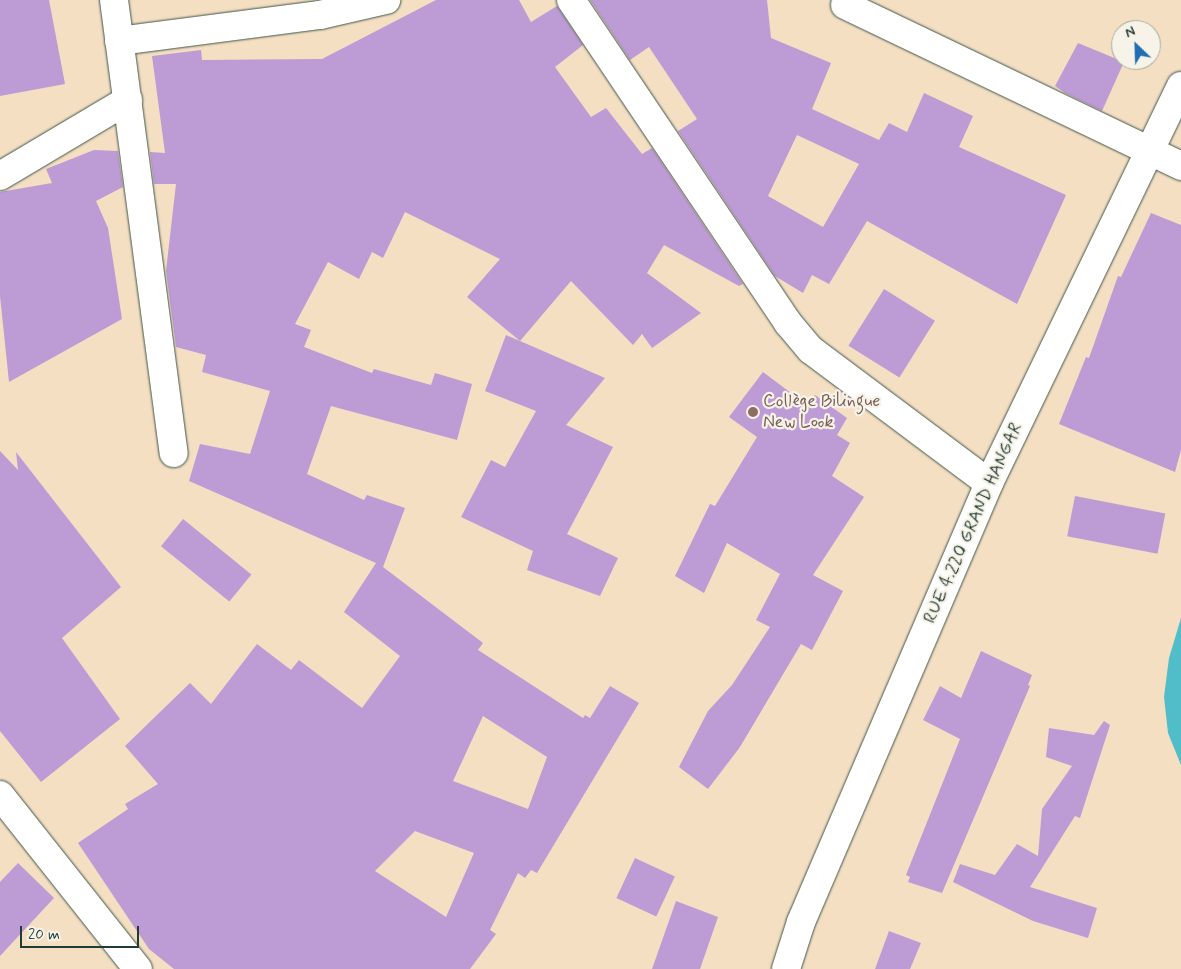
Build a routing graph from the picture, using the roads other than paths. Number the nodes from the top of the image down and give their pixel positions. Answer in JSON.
{"nodes":[{"id":1,"x":114,"y":0,"type":"edge"},
{"id":2,"x":386,"y":0,"type":"edge"},
{"id":3,"x":571,"y":0,"type":"edge"},
{"id":4,"x":845,"y":5,"type":"dead end"},
{"id":5,"x":119,"y":41,"type":"junction"},
{"id":6,"x":1181,"y":86,"type":"edge"},
{"id":7,"x":128,"y":100,"type":"junction"},
{"id":8,"x":1150,"y":150,"type":"junction"},
{"id":9,"x":1181,"y":166,"type":"edge"},
{"id":10,"x":0,"y":176,"type":"edge"},
{"id":11,"x":174,"y":453,"type":"dead end"},
{"id":12,"x":989,"y":483,"type":"junction"},
{"id":13,"x":0,"y":795,"type":"edge"},
{"id":14,"x":138,"y":969,"type":"edge"},
{"id":15,"x":786,"y":969,"type":"edge"}],
"edges":[{"from":1,"to":5,"type":"street"},
{"from":2,"to":5,"type":"street"},
{"from":3,"to":12,"type":"street"},
{"from":4,"to":8,"type":"street"},
{"from":5,"to":7,"type":"street"},
{"from":6,"to":8,"type":"street","name":"RUE 4.220 GRAND HANGAR"},
{"from":7,"to":10,"type":"street"},
{"from":7,"to":11,"type":"street"},
{"from":8,"to":9,"type":"street"},
{"from":8,"to":12,"type":"street","name":"RUE 4.220 GRAND HANGAR"},
{"from":12,"to":15,"type":"street","name":"RUE 4.220 GRAND HANGAR"},
{"from":13,"to":14,"type":"street"}]}
